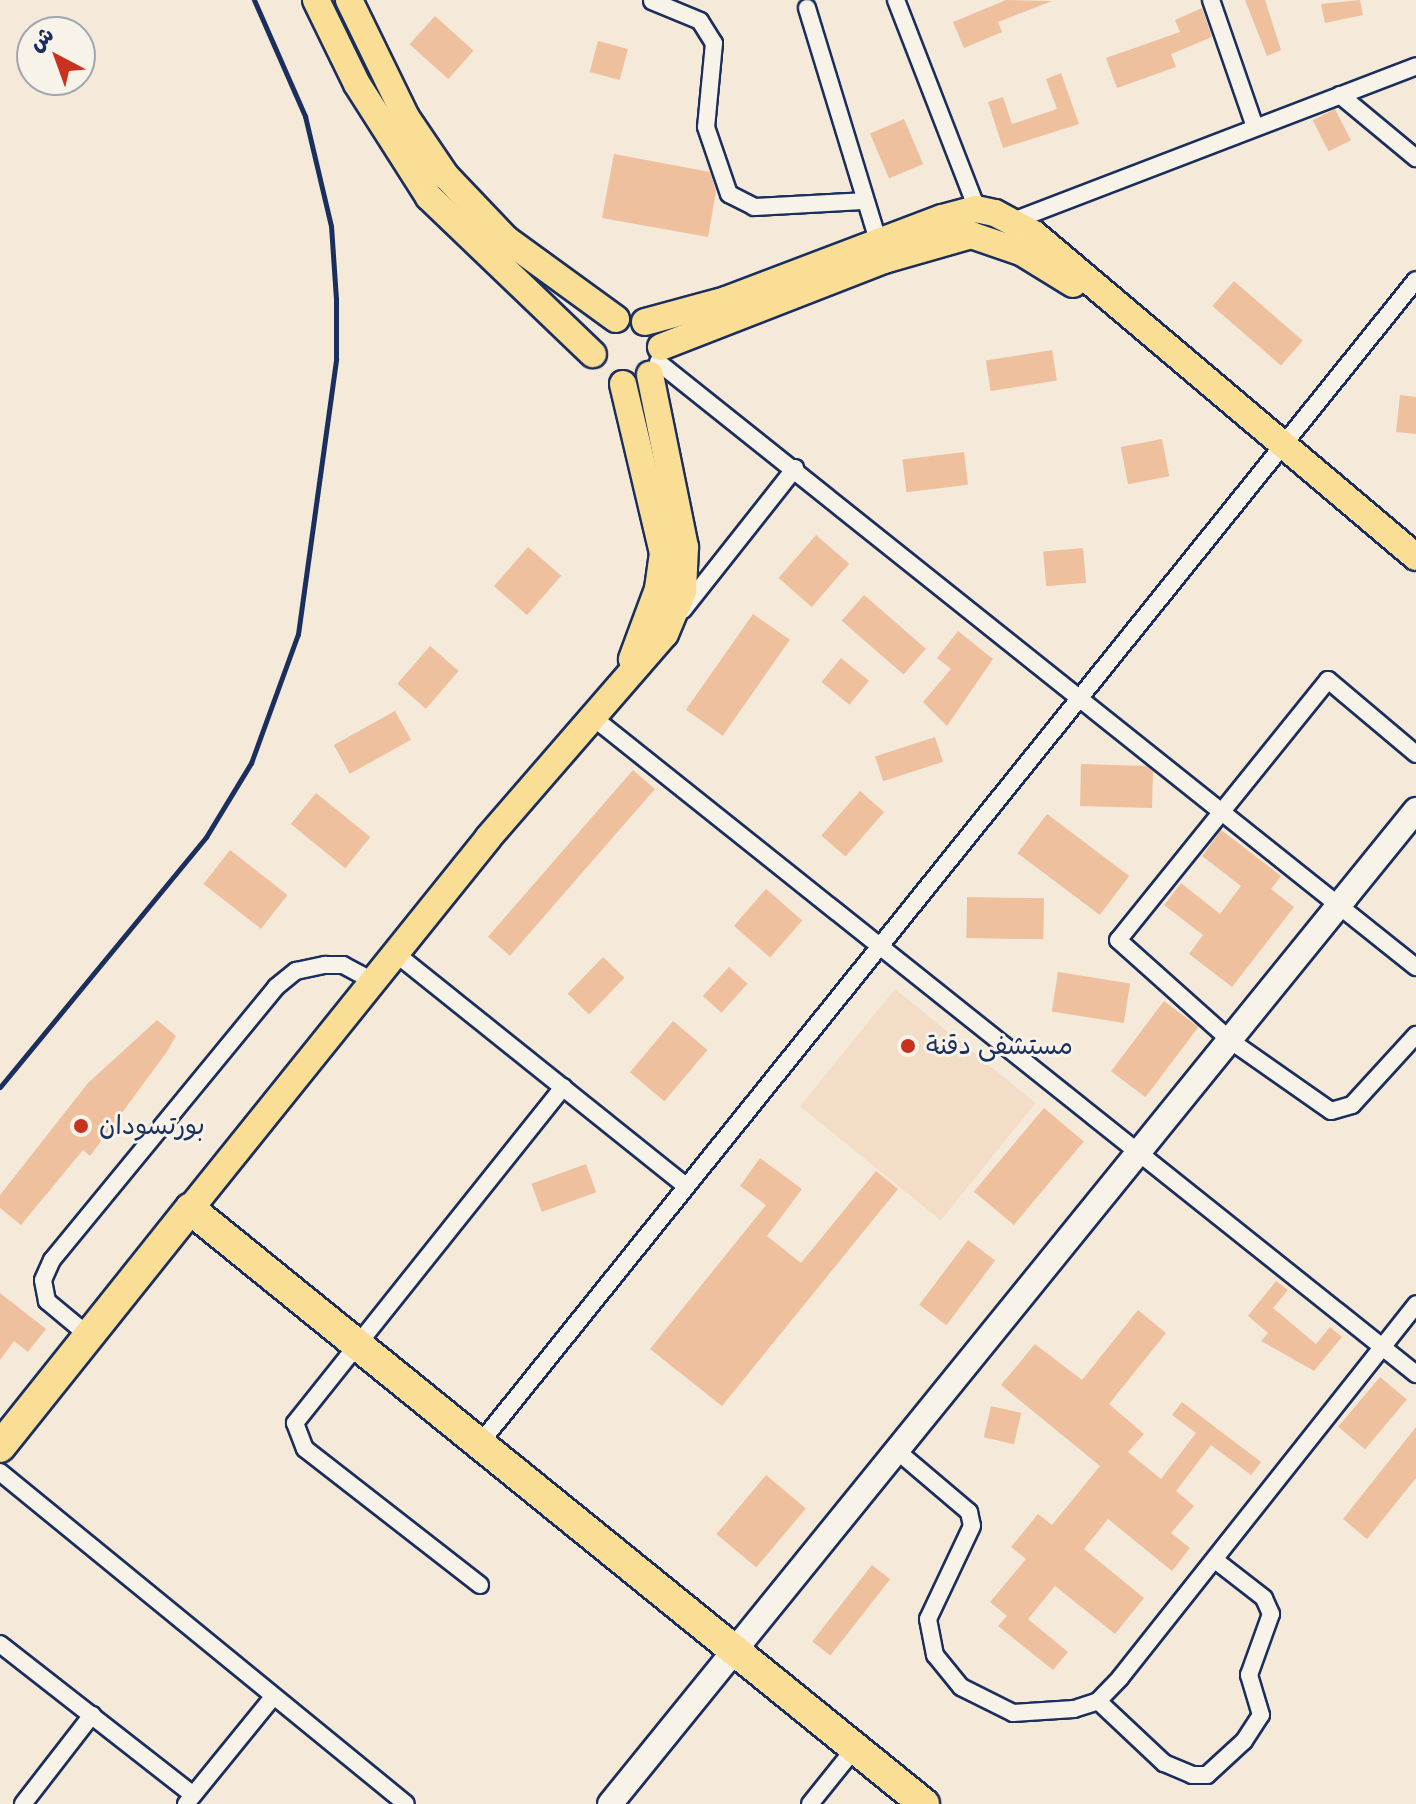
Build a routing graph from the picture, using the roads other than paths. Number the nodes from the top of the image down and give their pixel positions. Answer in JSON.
{"nodes":[{"id":1,"x":316,"y":0,"type":"edge"},
{"id":2,"x":349,"y":0,"type":"edge"},
{"id":3,"x":896,"y":0,"type":"edge"},
{"id":4,"x":1211,"y":0,"type":"edge"},
{"id":5,"x":652,"y":1,"type":"edge"},
{"id":6,"x":807,"y":8,"type":"dead end"},
{"id":7,"x":1416,"y":66,"type":"edge"},
{"id":8,"x":1340,"y":95,"type":"junction"},
{"id":9,"x":1255,"y":127,"type":"junction"},
{"id":10,"x":1416,"y":158,"type":"edge"},
{"id":11,"x":864,"y":201,"type":"junction"},
{"id":12,"x":976,"y":209,"type":"junction"},
{"id":13,"x":1013,"y":221,"type":"junction"},
{"id":14,"x":989,"y":238,"type":"junction"},
{"id":15,"x":881,"y":250,"type":"junction"},
{"id":16,"x":1416,"y":280,"type":"edge"},
{"id":17,"x":1108,"y":302,"type":"junction"},
{"id":18,"x":616,"y":319,"type":"junction"},
{"id":19,"x":645,"y":322,"type":"junction"},
{"id":20,"x":593,"y":354,"type":"junction"},
{"id":21,"x":656,"y":361,"type":"junction"},
{"id":22,"x":623,"y":384,"type":"junction"},
{"id":23,"x":1283,"y":448,"type":"junction"},
{"id":24,"x":795,"y":468,"type":"junction"},
{"id":25,"x":674,"y":550,"type":"junction"},
{"id":26,"x":1416,"y":557,"type":"edge"},
{"id":27,"x":665,"y":634,"type":"junction"},
{"id":28,"x":626,"y":673,"type":"junction"},
{"id":29,"x":1080,"y":699,"type":"junction"},
{"id":30,"x":590,"y":715,"type":"junction"},
{"id":31,"x":1416,"y":754,"type":"edge"},
{"id":32,"x":1416,"y":810,"type":"edge"},
{"id":33,"x":1220,"y":811,"type":"junction"},
{"id":34,"x":1339,"y":906,"type":"junction"},
{"id":35,"x":884,"y":947,"type":"junction"},
{"id":36,"x":395,"y":953,"type":"junction"},
{"id":37,"x":1416,"y":967,"type":"edge"},
{"id":38,"x":373,"y":981,"type":"junction"},
{"id":39,"x":1416,"y":1035,"type":"edge"},
{"id":40,"x":1231,"y":1041,"type":"junction"},
{"id":41,"x":563,"y":1087,"type":"junction"},
{"id":42,"x":1141,"y":1150,"type":"junction"},
{"id":43,"x":686,"y":1186,"type":"junction"},
{"id":44,"x":190,"y":1209,"type":"junction"},
{"id":45,"x":1416,"y":1304,"type":"edge"},
{"id":46,"x":89,"y":1336,"type":"junction"},
{"id":47,"x":358,"y":1345,"type":"junction"},
{"id":48,"x":1382,"y":1346,"type":"junction"},
{"id":49,"x":1416,"y":1374,"type":"edge"},
{"id":50,"x":481,"y":1442,"type":"junction"},
{"id":51,"x":0,"y":1447,"type":"edge"},
{"id":52,"x":896,"y":1450,"type":"junction"},
{"id":53,"x":0,"y":1472,"type":"edge"},
{"id":54,"x":1215,"y":1560,"type":"junction"},
{"id":55,"x":480,"y":1585,"type":"dead end"},
{"id":56,"x":0,"y":1644,"type":"edge"},
{"id":57,"x":734,"y":1648,"type":"junction"},
{"id":58,"x":272,"y":1698,"type":"junction"},
{"id":59,"x":1098,"y":1701,"type":"junction"},
{"id":60,"x":92,"y":1715,"type":"junction"},
{"id":61,"x":855,"y":1748,"type":"junction"},
{"id":62,"x":190,"y":1799,"type":"edge"},
{"id":63,"x":23,"y":1804,"type":"edge"},
{"id":64,"x":405,"y":1804,"type":"edge"},
{"id":65,"x":610,"y":1804,"type":"edge"},
{"id":66,"x":810,"y":1804,"type":"edge"},
{"id":67,"x":924,"y":1804,"type":"edge"}],
"edges":[{"from":1,"to":20,"type":"main road"},
{"from":2,"to":18,"type":"main road"},
{"from":3,"to":12,"type":"street"},
{"from":4,"to":9,"type":"street"},
{"from":5,"to":11,"type":"street"},
{"from":6,"to":11,"type":"street"},
{"from":7,"to":8,"type":"street"},
{"from":8,"to":9,"type":"street"},
{"from":8,"to":10,"type":"street"},
{"from":9,"to":13,"type":"street"},
{"from":11,"to":15,"type":"street"},
{"from":12,"to":13,"type":"main road"},
{"from":12,"to":14,"type":"street"},
{"from":12,"to":15,"type":"main road"},
{"from":13,"to":17,"type":"main road"},
{"from":14,"to":15,"type":"main road"},
{"from":14,"to":17,"type":"main road"},
{"from":15,"to":19,"type":"main road"},
{"from":15,"to":21,"type":"main road"},
{"from":16,"to":23,"type":"street"},
{"from":17,"to":23,"type":"main road"},
{"from":18,"to":19,"type":"main road"},
{"from":18,"to":20,"type":"main road"},
{"from":19,"to":21,"type":"main road"},
{"from":20,"to":22,"type":"main road"},
{"from":21,"to":22,"type":"main road"},
{"from":21,"to":24,"type":"street"},
{"from":21,"to":25,"type":"main road"},
{"from":22,"to":25,"type":"main road"},
{"from":23,"to":26,"type":"main road"},
{"from":23,"to":29,"type":"street"},
{"from":24,"to":27,"type":"street"},
{"from":24,"to":29,"type":"street"},
{"from":25,"to":27,"type":"main road"},
{"from":25,"to":28,"type":"main road"},
{"from":27,"to":28,"type":"main road"},
{"from":28,"to":30,"type":"main road"},
{"from":29,"to":33,"type":"street"},
{"from":29,"to":35,"type":"street"},
{"from":30,"to":35,"type":"street"},
{"from":30,"to":36,"type":"main road"},
{"from":31,"to":33,"type":"street"},
{"from":32,"to":34,"type":"street"},
{"from":33,"to":34,"type":"street"},
{"from":33,"to":40,"type":"street"},
{"from":34,"to":37,"type":"street"},
{"from":34,"to":40,"type":"street"},
{"from":35,"to":42,"type":"street"},
{"from":35,"to":43,"type":"street"},
{"from":36,"to":38,"type":"main road"},
{"from":36,"to":41,"type":"street"},
{"from":38,"to":44,"type":"main road"},
{"from":38,"to":46,"type":"street"},
{"from":39,"to":40,"type":"street"},
{"from":40,"to":42,"type":"street"},
{"from":41,"to":43,"type":"street"},
{"from":41,"to":47,"type":"street"},
{"from":42,"to":48,"type":"street"},
{"from":42,"to":52,"type":"street"},
{"from":43,"to":50,"type":"street"},
{"from":44,"to":46,"type":"highway"},
{"from":44,"to":47,"type":"highway"},
{"from":45,"to":48,"type":"street"},
{"from":46,"to":51,"type":"highway"},
{"from":47,"to":50,"type":"highway"},
{"from":47,"to":55,"type":"street"},
{"from":48,"to":49,"type":"street"},
{"from":48,"to":54,"type":"street"},
{"from":50,"to":57,"type":"highway"},
{"from":52,"to":57,"type":"street"},
{"from":52,"to":59,"type":"street"},
{"from":53,"to":58,"type":"street"},
{"from":54,"to":59,"type":"street"},
{"from":54,"to":59,"type":"street"},
{"from":56,"to":60,"type":"street"},
{"from":57,"to":61,"type":"highway"},
{"from":57,"to":65,"type":"street"},
{"from":58,"to":62,"type":"street"},
{"from":58,"to":64,"type":"street"},
{"from":60,"to":62,"type":"street"},
{"from":60,"to":63,"type":"street"},
{"from":61,"to":66,"type":"street"},
{"from":61,"to":67,"type":"highway"}]}
